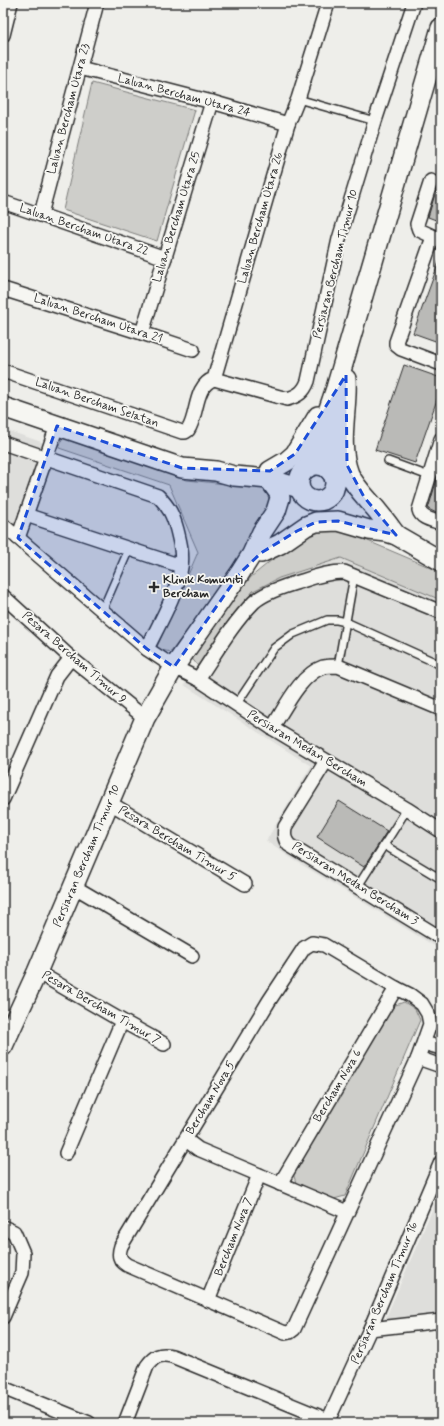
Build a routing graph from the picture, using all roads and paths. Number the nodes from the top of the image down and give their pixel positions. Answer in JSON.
{"nodes":[{"id":1,"x":11,"y":3,"type":"edge"},
{"id":2,"x":97,"y":3,"type":"edge"},
{"id":3,"x":328,"y":3,"type":"edge"},
{"id":4,"x":414,"y":3,"type":"edge"},
{"id":5,"x":441,"y":28,"type":"edge"},
{"id":6,"x":3,"y":35,"type":"edge"},
{"id":7,"x":441,"y":49,"type":"edge"},
{"id":8,"x":80,"y":68,"type":"junction"},
{"id":9,"x":298,"y":99,"type":"junction"},
{"id":10,"x":212,"y":102,"type":"junction"},
{"id":11,"x":375,"y":121,"type":"junction"},
{"id":12,"x":288,"y":124,"type":"junction"},
{"id":13,"x":432,"y":181,"type":"dead end"},
{"id":14,"x":3,"y":202,"type":"edge"},
{"id":15,"x":41,"y":214,"type":"junction"},
{"id":16,"x":437,"y":238,"type":"edge"},
{"id":17,"x":165,"y":258,"type":"junction"},
{"id":18,"x":3,"y":289,"type":"edge"},
{"id":19,"x":142,"y":333,"type":"junction"},
{"id":20,"x":193,"y":350,"type":"dead end"},
{"id":21,"x":441,"y":364,"type":"edge"},
{"id":22,"x":3,"y":371,"type":"edge"},
{"id":23,"x":214,"y":379,"type":"junction"},
{"id":24,"x":341,"y":381,"type":"junction"},
{"id":25,"x":3,"y":407,"type":"edge"},
{"id":26,"x":58,"y":426,"type":"junction"},
{"id":27,"x":190,"y":427,"type":"joint"},
{"id":28,"x":441,"y":439,"type":"edge"},
{"id":29,"x":3,"y":443,"type":"edge"},
{"id":30,"x":46,"y":458,"type":"junction"},
{"id":31,"x":388,"y":461,"type":"dead end"},
{"id":32,"x":307,"y":468,"type":"junction"},
{"id":33,"x":332,"y":474,"type":"junction"},
{"id":34,"x":270,"y":475,"type":"junction"},
{"id":35,"x":429,"y":476,"type":"junction"},
{"id":36,"x":300,"y":489,"type":"junction"},
{"id":37,"x":319,"y":500,"type":"junction"},
{"id":38,"x":26,"y":515,"type":"junction"},
{"id":39,"x":441,"y":523,"type":"edge"},
{"id":40,"x":3,"y":525,"type":"edge"},
{"id":41,"x":391,"y":531,"type":"junction"},
{"id":42,"x":18,"y":538,"type":"junction"},
{"id":43,"x":129,"y":549,"type":"junction"},
{"id":44,"x":256,"y":553,"type":"junction"},
{"id":45,"x":441,"y":561,"type":"edge"},
{"id":46,"x":181,"y":566,"type":"junction"},
{"id":47,"x":354,"y":576,"type":"junction"},
{"id":48,"x":3,"y":596,"type":"edge"},
{"id":49,"x":102,"y":611,"type":"junction"},
{"id":50,"x":441,"y":612,"type":"edge"},
{"id":51,"x":346,"y":622,"type":"junction"},
{"id":52,"x":147,"y":649,"type":"junction"},
{"id":53,"x":71,"y":658,"type":"junction"},
{"id":54,"x":441,"y":665,"type":"edge"},
{"id":55,"x":338,"y":666,"type":"junction"},
{"id":56,"x":174,"y":667,"type":"junction"},
{"id":57,"x":198,"y":679,"type":"junction"},
{"id":58,"x":236,"y":705,"type":"junction"},
{"id":59,"x":441,"y":709,"type":"edge"},
{"id":60,"x":145,"y":718,"type":"junction"},
{"id":61,"x":272,"y":728,"type":"junction"},
{"id":62,"x":326,"y":761,"type":"junction"},
{"id":63,"x":3,"y":799,"type":"edge"},
{"id":64,"x":110,"y":803,"type":"junction"},
{"id":65,"x":407,"y":809,"type":"junction"},
{"id":66,"x":441,"y":831,"type":"edge"},
{"id":67,"x":384,"y":845,"type":"junction"},
{"id":68,"x":441,"y":879,"type":"edge"},
{"id":69,"x":245,"y":884,"type":"dead end"},
{"id":70,"x":73,"y":886,"type":"junction"},
{"id":71,"x":358,"y":886,"type":"junction"},
{"id":72,"x":441,"y":938,"type":"edge"},
{"id":73,"x":192,"y":956,"type":"dead end"},
{"id":74,"x":37,"y":972,"type":"junction"},
{"id":75,"x":396,"y":988,"type":"junction"},
{"id":76,"x":122,"y":1022,"type":"junction"},
{"id":77,"x":5,"y":1038,"type":"edge"},
{"id":78,"x":424,"y":1043,"type":"junction"},
{"id":79,"x":164,"y":1044,"type":"dead end"},
{"id":80,"x":441,"y":1048,"type":"edge"},
{"id":81,"x":418,"y":1058,"type":"junction"},
{"id":82,"x":441,"y":1066,"type":"edge"},
{"id":83,"x":186,"y":1140,"type":"junction"},
{"id":84,"x":66,"y":1153,"type":"dead end"},
{"id":85,"x":441,"y":1162,"type":"edge"},
{"id":86,"x":259,"y":1175,"type":"junction"},
{"id":87,"x":280,"y":1184,"type":"junction"},
{"id":88,"x":347,"y":1212,"type":"junction"},
{"id":89,"x":3,"y":1227,"type":"edge"},
{"id":90,"x":208,"y":1300,"type":"junction"},
{"id":91,"x":3,"y":1317,"type":"edge"},
{"id":92,"x":441,"y":1321,"type":"edge"},
{"id":93,"x":370,"y":1329,"type":"junction"},
{"id":94,"x":3,"y":1388,"type":"edge"},
{"id":95,"x":327,"y":1422,"type":"edge"},
{"id":96,"x":89,"y":1423,"type":"edge"},
{"id":97,"x":126,"y":1423,"type":"edge"}],
"edges":[{"from":1,"to":6,"type":"street"},
{"from":2,"to":8,"type":"street","name":"Laluan Bercham Utara 23"},
{"from":3,"to":9,"type":"street","name":"Laluan Bercham Utara 26"},
{"from":4,"to":11,"type":"street","name":"Persiaran Bercham Timur 10"},
{"from":5,"to":24,"type":"street"},
{"from":7,"to":24,"type":"street"},
{"from":8,"to":10,"type":"street","name":"Laluan Bercham Utara 24"},
{"from":8,"to":15,"type":"street","name":"Laluan Bercham Utara 23"},
{"from":9,"to":11,"type":"lane"},
{"from":9,"to":12,"type":"street","name":"Laluan Bercham Utara 26"},
{"from":10,"to":12,"type":"street","name":"Laluan Bercham Utara 24"},
{"from":10,"to":17,"type":"street","name":"Laluan Bercham Utara 25"},
{"from":11,"to":23,"type":"street","name":"Persiaran Bercham Timur 10"},
{"from":12,"to":23,"type":"street","name":"Laluan Bercham Utara 26"},
{"from":13,"to":16,"type":"street"},
{"from":14,"to":15,"type":"street","name":"Laluan Bercham Utara 22"},
{"from":15,"to":17,"type":"street","name":"Laluan Bercham Utara 22"},
{"from":16,"to":21,"type":"street"},
{"from":17,"to":19,"type":"street","name":"Laluan Bercham Utara 25"},
{"from":18,"to":19,"type":"street","name":"Laluan Bercham Utara 21"},
{"from":19,"to":20,"type":"street","name":"Laluan Bercham Utara 21"},
{"from":22,"to":27,"type":"street","name":"Laluan Bercham Selatan"},
{"from":23,"to":27,"type":"street","name":"Laluan Bercham Utara 26"},
{"from":24,"to":32,"type":"street"},
{"from":24,"to":33,"type":"street"},
{"from":24,"to":34,"type":"street"},
{"from":24,"to":41,"type":"street"},
{"from":25,"to":26,"type":"street"},
{"from":26,"to":30,"type":"street"},
{"from":26,"to":34,"type":"street"},
{"from":28,"to":35,"type":"street"},
{"from":29,"to":30,"type":"street"},
{"from":30,"to":38,"type":"street"},
{"from":30,"to":46,"type":"street"},
{"from":31,"to":35,"type":"lane"},
{"from":32,"to":33,"type":"street"},
{"from":32,"to":34,"type":"street"},
{"from":32,"to":36,"type":"street"},
{"from":33,"to":37,"type":"street"},
{"from":33,"to":41,"type":"street"},
{"from":34,"to":36,"type":"street"},
{"from":34,"to":44,"type":"street"},
{"from":35,"to":39,"type":"street"},
{"from":36,"to":37,"type":"street"},
{"from":36,"to":44,"type":"street"},
{"from":37,"to":41,"type":"street"},
{"from":37,"to":44,"type":"street"},
{"from":38,"to":42,"type":"street"},
{"from":38,"to":43,"type":"street"},
{"from":40,"to":42,"type":"street","name":"Persiaran Medan Bercham"},
{"from":41,"to":44,"type":"street"},
{"from":41,"to":45,"type":"street"},
{"from":42,"to":49,"type":"street","name":"Persiaran Medan Bercham"},
{"from":43,"to":46,"type":"street"},
{"from":43,"to":49,"type":"lane"},
{"from":44,"to":56,"type":"street","name":"Persiaran Bercham Timur 10"},
{"from":46,"to":52,"type":"street"},
{"from":47,"to":50,"type":"street"},
{"from":47,"to":51,"type":"lane"},
{"from":47,"to":57,"type":"street"},
{"from":48,"to":53,"type":"street","name":"Pesara Bercham Timur 9"},
{"from":49,"to":52,"type":"street","name":"Persiaran Medan Bercham"},
{"from":51,"to":54,"type":"lane"},
{"from":51,"to":55,"type":"lane"},
{"from":51,"to":58,"type":"lane"},
{"from":52,"to":56,"type":"street","name":"Persiaran Medan Bercham"},
{"from":53,"to":60,"type":"street","name":"Pesara Bercham Timur 9"},
{"from":53,"to":63,"type":"street"},
{"from":55,"to":59,"type":"street"},
{"from":55,"to":61,"type":"street"},
{"from":56,"to":57,"type":"street","name":"Persiaran Medan Bercham"},
{"from":56,"to":60,"type":"street","name":"Persiaran Bercham Timur 10"},
{"from":57,"to":58,"type":"street","name":"Persiaran Medan Bercham"},
{"from":58,"to":61,"type":"street","name":"Persiaran Medan Bercham"},
{"from":60,"to":64,"type":"street","name":"Persiaran Bercham Timur 10"},
{"from":61,"to":62,"type":"street","name":"Persiaran Medan Bercham"},
{"from":62,"to":65,"type":"street","name":"Persiaran Medan Bercham"},
{"from":62,"to":71,"type":"street","name":"Persiaran Medan Bercham 3"},
{"from":64,"to":69,"type":"street","name":"Pesara Bercham Timur 5"},
{"from":64,"to":70,"type":"street","name":"Persiaran Bercham Timur 10"},
{"from":65,"to":66,"type":"street","name":"Persiaran Medan Bercham"},
{"from":65,"to":67,"type":"lane"},
{"from":67,"to":68,"type":"lane"},
{"from":67,"to":71,"type":"lane"},
{"from":70,"to":73,"type":"street"},
{"from":70,"to":74,"type":"street","name":"Persiaran Bercham Timur 10"},
{"from":71,"to":72,"type":"street","name":"Persiaran Medan Bercham 3"},
{"from":74,"to":76,"type":"street","name":"Pesara Bercham Timur 7"},
{"from":74,"to":77,"type":"street","name":"Persiaran Bercham Timur 10"},
{"from":75,"to":78,"type":"street"},
{"from":75,"to":83,"type":"street","name":"Bercham Nova 5"},
{"from":75,"to":87,"type":"street","name":"Bercham Nova 6"},
{"from":76,"to":79,"type":"street","name":"Pesara Bercham Timur 7"},
{"from":76,"to":84,"type":"street"},
{"from":78,"to":80,"type":"street"},
{"from":78,"to":81,"type":"street"},
{"from":81,"to":82,"type":"street"},
{"from":81,"to":88,"type":"street"},
{"from":83,"to":86,"type":"street"},
{"from":83,"to":90,"type":"street","name":"Bercham Nova 5"},
{"from":85,"to":93,"type":"street","name":"Persiaran Bercham Timur 16"},
{"from":86,"to":87,"type":"street"},
{"from":86,"to":90,"type":"street","name":"Bercham Nova 7"},
{"from":87,"to":88,"type":"street"},
{"from":88,"to":90,"type":"street"},
{"from":89,"to":91,"type":"street"},
{"from":92,"to":93,"type":"street"},
{"from":93,"to":95,"type":"street","name":"Persiaran Bercham Timur 16"},
{"from":94,"to":96,"type":"street"},
{"from":95,"to":97,"type":"street"}]}
